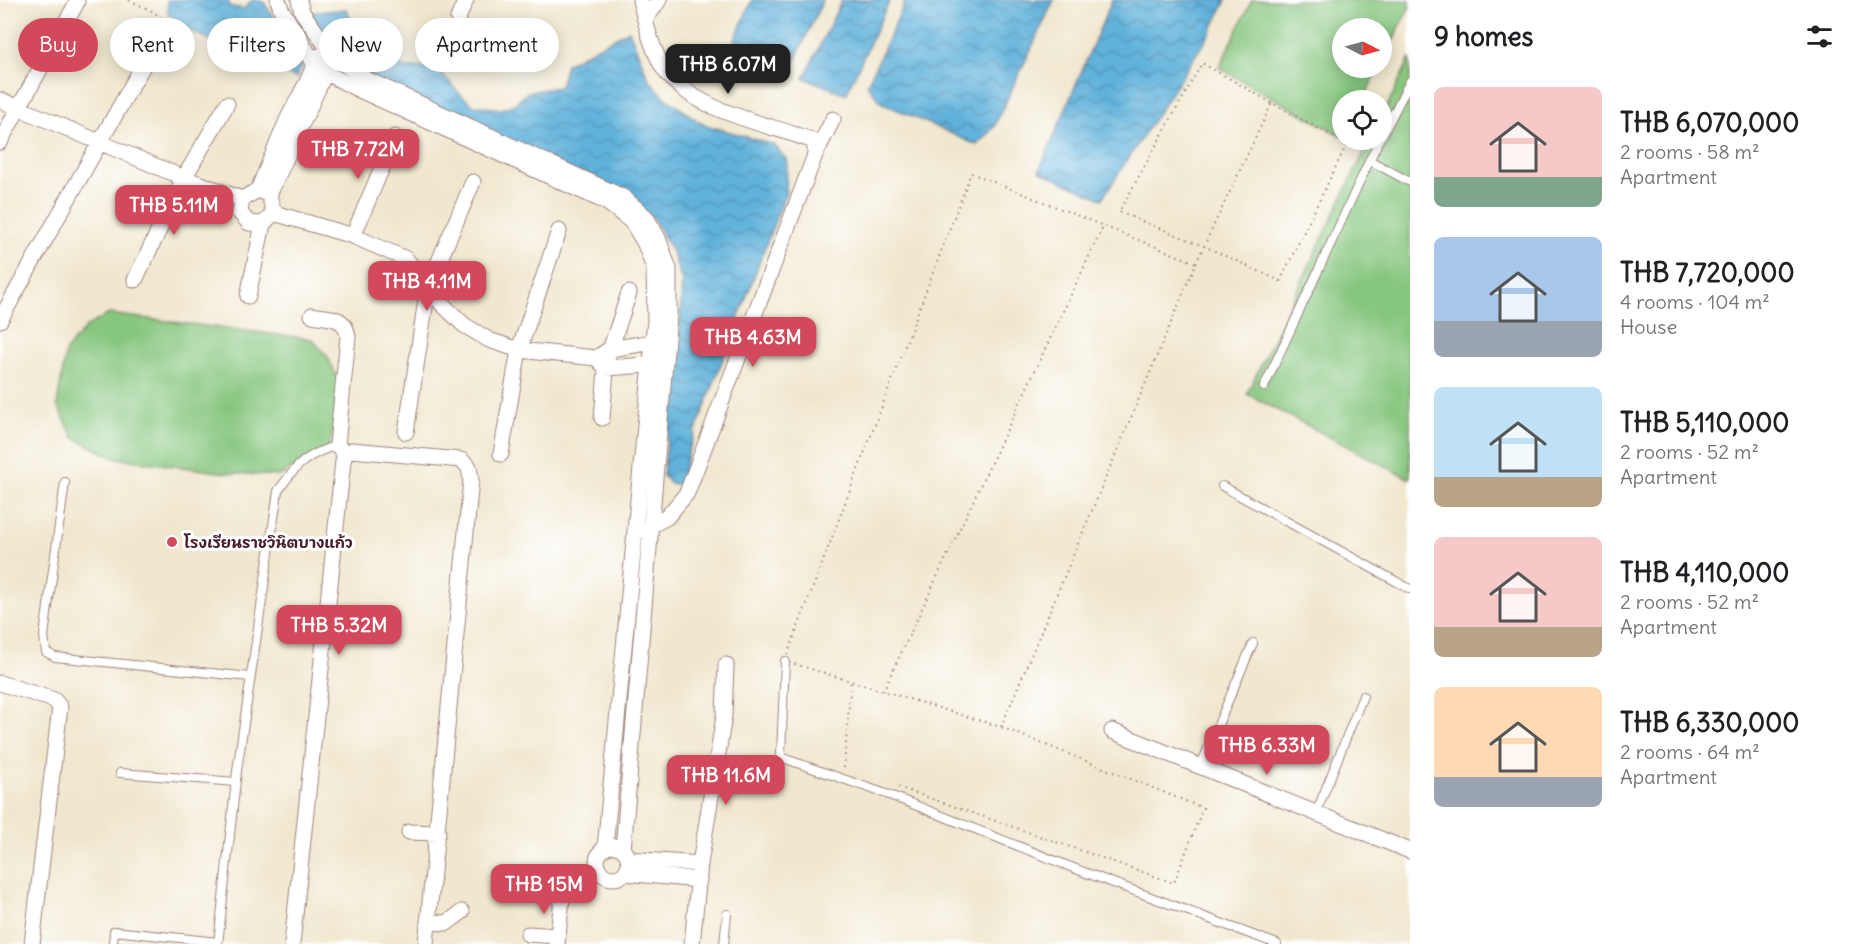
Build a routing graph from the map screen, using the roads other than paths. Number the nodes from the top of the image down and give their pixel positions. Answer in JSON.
{"nodes":[{"id":1,"x":278,"y":0,"type":"edge"},
{"id":2,"x":299,"y":0,"type":"edge"},
{"id":3,"x":466,"y":0,"type":"edge"},
{"id":4,"x":639,"y":0,"type":"edge"},
{"id":5,"x":659,"y":0,"type":"edge"},
{"id":6,"x":77,"y":2,"type":"dead end"},
{"id":7,"x":458,"y":18,"type":"dead end"},
{"id":8,"x":645,"y":20,"type":"junction"},
{"id":9,"x":319,"y":37,"type":"edge"},
{"id":10,"x":319,"y":67,"type":"joint"},
{"id":11,"x":140,"y":72,"type":"edge"},
{"id":12,"x":328,"y":72,"type":"edge"},
{"id":13,"x":355,"y":72,"type":"edge"},
{"id":14,"x":1410,"y":81,"type":"edge"},
{"id":15,"x":0,"y":100,"type":"edge"},
{"id":16,"x":227,"y":104,"type":"dead end"},
{"id":17,"x":17,"y":108,"type":"junction"},
{"id":18,"x":1392,"y":115,"type":"edge"},
{"id":19,"x":833,"y":119,"type":"dead end"},
{"id":20,"x":394,"y":137,"type":"dead end"},
{"id":21,"x":0,"y":142,"type":"edge"},
{"id":22,"x":101,"y":142,"type":"junction"},
{"id":23,"x":505,"y":149,"type":"junction"},
{"id":24,"x":1374,"y":150,"type":"edge"},
{"id":25,"x":815,"y":155,"type":"junction"},
{"id":26,"x":1369,"y":160,"type":"junction"},
{"id":27,"x":184,"y":178,"type":"junction"},
{"id":28,"x":473,"y":182,"type":"dead end"},
{"id":29,"x":1410,"y":182,"type":"edge"},
{"id":30,"x":264,"y":193,"type":"junction"},
{"id":31,"x":242,"y":199,"type":"junction"},
{"id":32,"x":274,"y":213,"type":"junction"},
{"id":33,"x":263,"y":224,"type":"junction"},
{"id":34,"x":559,"y":231,"type":"dead end"},
{"id":35,"x":353,"y":236,"type":"junction"},
{"id":36,"x":135,"y":280,"type":"dead end"},
{"id":37,"x":428,"y":287,"type":"junction"},
{"id":38,"x":629,"y":293,"type":"dead end"},
{"id":39,"x":248,"y":296,"type":"dead end"},
{"id":40,"x":312,"y":315,"type":"dead end"},
{"id":41,"x":0,"y":320,"type":"edge"},
{"id":42,"x":660,"y":343,"type":"junction"},
{"id":43,"x":610,"y":349,"type":"junction"},
{"id":44,"x":519,"y":350,"type":"junction"},
{"id":45,"x":601,"y":363,"type":"junction"},
{"id":46,"x":658,"y":364,"type":"junction"},
{"id":47,"x":1264,"y":387,"type":"dead end"},
{"id":48,"x":602,"y":418,"type":"dead end"},
{"id":49,"x":406,"y":432,"type":"dead end"},
{"id":50,"x":341,"y":449,"type":"junction"},
{"id":51,"x":501,"y":454,"type":"dead end"},
{"id":52,"x":65,"y":482,"type":"dead end"},
{"id":53,"x":1222,"y":486,"type":"dead end"},
{"id":54,"x":650,"y":526,"type":"junction"},
{"id":55,"x":633,"y":545,"type":"junction"},
{"id":56,"x":1410,"y":589,"type":"edge"},
{"id":57,"x":1253,"y":643,"type":"dead end"},
{"id":58,"x":785,"y":661,"type":"road end"},
{"id":59,"x":726,"y":665,"type":"dead end"},
{"id":60,"x":250,"y":677,"type":"junction"},
{"id":61,"x":0,"y":683,"type":"edge"},
{"id":62,"x":1363,"y":696,"type":"dead end"},
{"id":63,"x":1113,"y":731,"type":"dead end"},
{"id":64,"x":1200,"y":767,"type":"junction"},
{"id":65,"x":120,"y":773,"type":"dead end"},
{"id":66,"x":236,"y":782,"type":"junction"},
{"id":67,"x":1316,"y":813,"type":"junction"},
{"id":68,"x":409,"y":832,"type":"dead end"},
{"id":69,"x":438,"y":833,"type":"junction"},
{"id":70,"x":605,"y":848,"type":"junction"},
{"id":71,"x":1410,"y":851,"type":"edge"},
{"id":72,"x":626,"y":860,"type":"junction"},
{"id":73,"x":699,"y":872,"type":"junction"},
{"id":74,"x":563,"y":890,"type":"dead end"},
{"id":75,"x":462,"y":912,"type":"dead end"},
{"id":76,"x":727,"y":914,"type":"dead end"},
{"id":77,"x":428,"y":922,"type":"junction"},
{"id":78,"x":528,"y":934,"type":"dead end"},
{"id":79,"x":558,"y":940,"type":"edge"},
{"id":80,"x":218,"y":943,"type":"edge"},
{"id":81,"x":32,"y":944,"type":"edge"},
{"id":82,"x":112,"y":944,"type":"edge"},
{"id":83,"x":292,"y":944,"type":"edge"},
{"id":84,"x":426,"y":944,"type":"edge"},
{"id":85,"x":692,"y":944,"type":"edge"},
{"id":86,"x":724,"y":944,"type":"edge"},
{"id":87,"x":1277,"y":944,"type":"edge"}],
"edges":[{"from":1,"to":10,"type":"street"},
{"from":2,"to":9,"type":"street"},
{"from":3,"to":7,"type":"street"},
{"from":4,"to":8,"type":"street"},
{"from":5,"to":8,"type":"street"},
{"from":6,"to":17,"type":"street"},
{"from":8,"to":25,"type":"street"},
{"from":10,"to":30,"type":"street"},
{"from":11,"to":22,"type":"street"},
{"from":12,"to":23,"type":"street"},
{"from":13,"to":23,"type":"street"},
{"from":14,"to":18,"type":"lane"},
{"from":15,"to":17,"type":"street"},
{"from":16,"to":27,"type":"street"},
{"from":17,"to":21,"type":"street"},
{"from":17,"to":22,"type":"street"},
{"from":19,"to":25,"type":"street"},
{"from":20,"to":35,"type":"street"},
{"from":22,"to":27,"type":"street"},
{"from":22,"to":41,"type":"street"},
{"from":23,"to":42,"type":"street"},
{"from":24,"to":26,"type":"lane"},
{"from":25,"to":54,"type":"street"},
{"from":26,"to":29,"type":"lane"},
{"from":26,"to":47,"type":"lane"},
{"from":27,"to":31,"type":"street"},
{"from":27,"to":36,"type":"street"},
{"from":28,"to":37,"type":"street"},
{"from":30,"to":31,"type":"street"},
{"from":30,"to":32,"type":"street"},
{"from":31,"to":33,"type":"street"},
{"from":32,"to":33,"type":"street"},
{"from":32,"to":35,"type":"street"},
{"from":33,"to":39,"type":"street"},
{"from":34,"to":44,"type":"street"},
{"from":35,"to":37,"type":"street"},
{"from":37,"to":44,"type":"street"},
{"from":37,"to":49,"type":"street"},
{"from":38,"to":43,"type":"street"},
{"from":40,"to":50,"type":"street"},
{"from":42,"to":43,"type":"street"},
{"from":42,"to":46,"type":"street"},
{"from":43,"to":45,"type":"street"},
{"from":44,"to":45,"type":"street"},
{"from":44,"to":51,"type":"street"},
{"from":45,"to":46,"type":"street"},
{"from":45,"to":48,"type":"street"},
{"from":46,"to":54,"type":"street"},
{"from":46,"to":55,"type":"street"},
{"from":50,"to":60,"type":"lane"},
{"from":50,"to":69,"type":"street"},
{"from":50,"to":83,"type":"street"},
{"from":52,"to":60,"type":"lane"},
{"from":53,"to":56,"type":"lane"},
{"from":54,"to":55,"type":"street"},
{"from":54,"to":72,"type":"street"},
{"from":55,"to":70,"type":"street"},
{"from":57,"to":64,"type":"lane"},
{"from":58,"to":87,"type":"lane"},
{"from":59,"to":73,"type":"street"},
{"from":60,"to":66,"type":"lane"},
{"from":61,"to":81,"type":"street"},
{"from":62,"to":67,"type":"lane"},
{"from":63,"to":64,"type":"street"},
{"from":64,"to":67,"type":"street"},
{"from":65,"to":66,"type":"lane"},
{"from":66,"to":80,"type":"lane"},
{"from":67,"to":71,"type":"street"},
{"from":68,"to":69,"type":"street"},
{"from":69,"to":77,"type":"street"},
{"from":70,"to":72,"type":"street"},
{"from":70,"to":72,"type":"street"},
{"from":72,"to":73,"type":"street"},
{"from":73,"to":85,"type":"street"},
{"from":74,"to":79,"type":"street"},
{"from":75,"to":77,"type":"street"},
{"from":76,"to":86,"type":"lane"},
{"from":77,"to":84,"type":"street"},
{"from":78,"to":79,"type":"street"},
{"from":80,"to":82,"type":"lane"}]}
